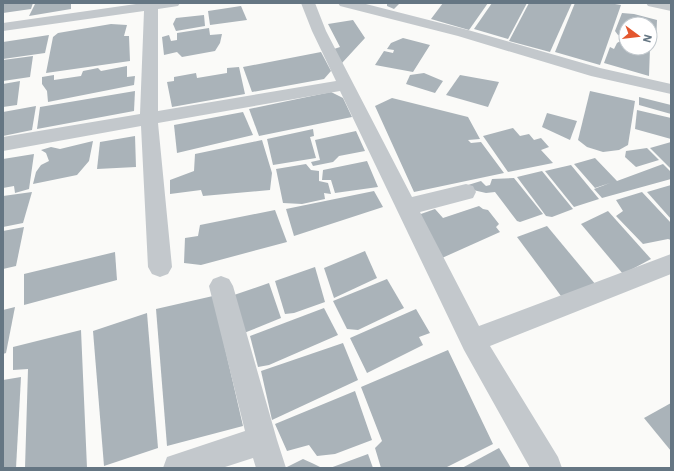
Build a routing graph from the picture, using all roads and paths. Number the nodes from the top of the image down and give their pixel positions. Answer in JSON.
{"nodes":[{"id":1,"x":173,"y":3,"type":"edge"},
{"id":2,"x":308,"y":3,"type":"edge"},
{"id":3,"x":345,"y":3,"type":"edge"},
{"id":4,"x":653,"y":3,"type":"edge"},
{"id":5,"x":151,"y":6,"type":"junction"},
{"id":6,"x":671,"y":7,"type":"edge"},
{"id":7,"x":3,"y":27,"type":"edge"},
{"id":8,"x":345,"y":85,"type":"junction"},
{"id":9,"x":671,"y":89,"type":"edge"},
{"id":10,"x":149,"y":118,"type":"junction"},
{"id":11,"x":3,"y":144,"type":"edge"},
{"id":12,"x":466,"y":192,"type":"dead end"},
{"id":13,"x":406,"y":207,"type":"junction"},
{"id":14,"x":671,"y":264,"type":"edge"},
{"id":15,"x":160,"y":267,"type":"dead end"},
{"id":16,"x":221,"y":286,"type":"dead end"},
{"id":17,"x":473,"y":341,"type":"junction"},
{"id":18,"x":262,"y":440,"type":"junction"},
{"id":19,"x":178,"y":468,"type":"edge"},
{"id":20,"x":271,"y":468,"type":"edge"},
{"id":21,"x":547,"y":468,"type":"edge"}],
"edges":[{"from":1,"to":5,"type":"street"},
{"from":2,"to":8,"type":"street"},
{"from":3,"to":9,"type":"street"},
{"from":4,"to":6,"type":"street"},
{"from":5,"to":7,"type":"street"},
{"from":5,"to":10,"type":"street"},
{"from":8,"to":10,"type":"street"},
{"from":8,"to":13,"type":"street"},
{"from":10,"to":11,"type":"street"},
{"from":10,"to":15,"type":"street"},
{"from":12,"to":13,"type":"street"},
{"from":13,"to":17,"type":"street"},
{"from":14,"to":17,"type":"street"},
{"from":16,"to":18,"type":"street"},
{"from":17,"to":21,"type":"street"},
{"from":18,"to":19,"type":"street"},
{"from":18,"to":20,"type":"street"}]}
